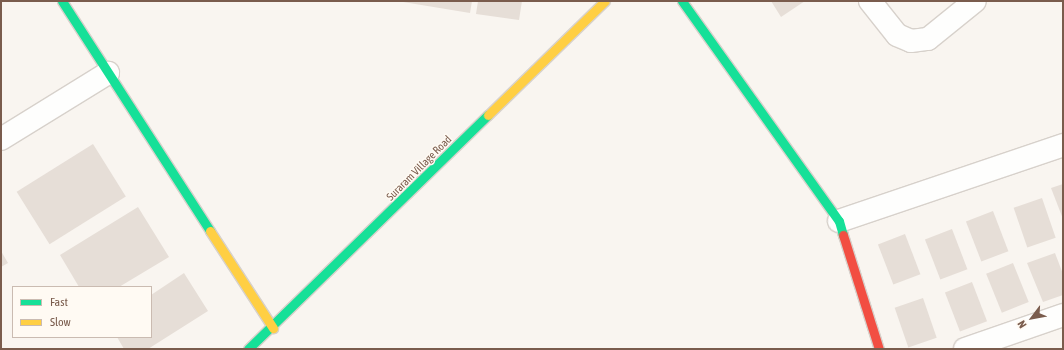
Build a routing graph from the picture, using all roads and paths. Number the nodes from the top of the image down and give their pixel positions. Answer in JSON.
{"nodes":[{"id":1,"x":62,"y":1,"type":"edge"},
{"id":2,"x":605,"y":1,"type":"edge"},
{"id":3,"x":682,"y":1,"type":"edge"},
{"id":4,"x":870,"y":1,"type":"edge"},
{"id":5,"x":975,"y":1,"type":"edge"},
{"id":6,"x":108,"y":73,"type":"junction"},
{"id":7,"x":1,"y":138,"type":"edge"},
{"id":8,"x":1063,"y":145,"type":"edge"},
{"id":9,"x":839,"y":221,"type":"junction"},
{"id":10,"x":1063,"y":315,"type":"edge"},
{"id":11,"x":273,"y":328,"type":"junction"},
{"id":12,"x":248,"y":349,"type":"edge"},
{"id":13,"x":879,"y":349,"type":"edge"},
{"id":14,"x":965,"y":349,"type":"edge"}],
"edges":[{"from":1,"to":6,"type":"street"},
{"from":2,"to":11,"type":"street","name":"Suraram Village Road"},
{"from":3,"to":9,"type":"street"},
{"from":4,"to":5,"type":"street"},
{"from":6,"to":7,"type":"street"},
{"from":6,"to":11,"type":"street"},
{"from":8,"to":9,"type":"street"},
{"from":9,"to":13,"type":"street"},
{"from":10,"to":14,"type":"street"},
{"from":11,"to":12,"type":"street","name":"Suraram Village Road"}]}
